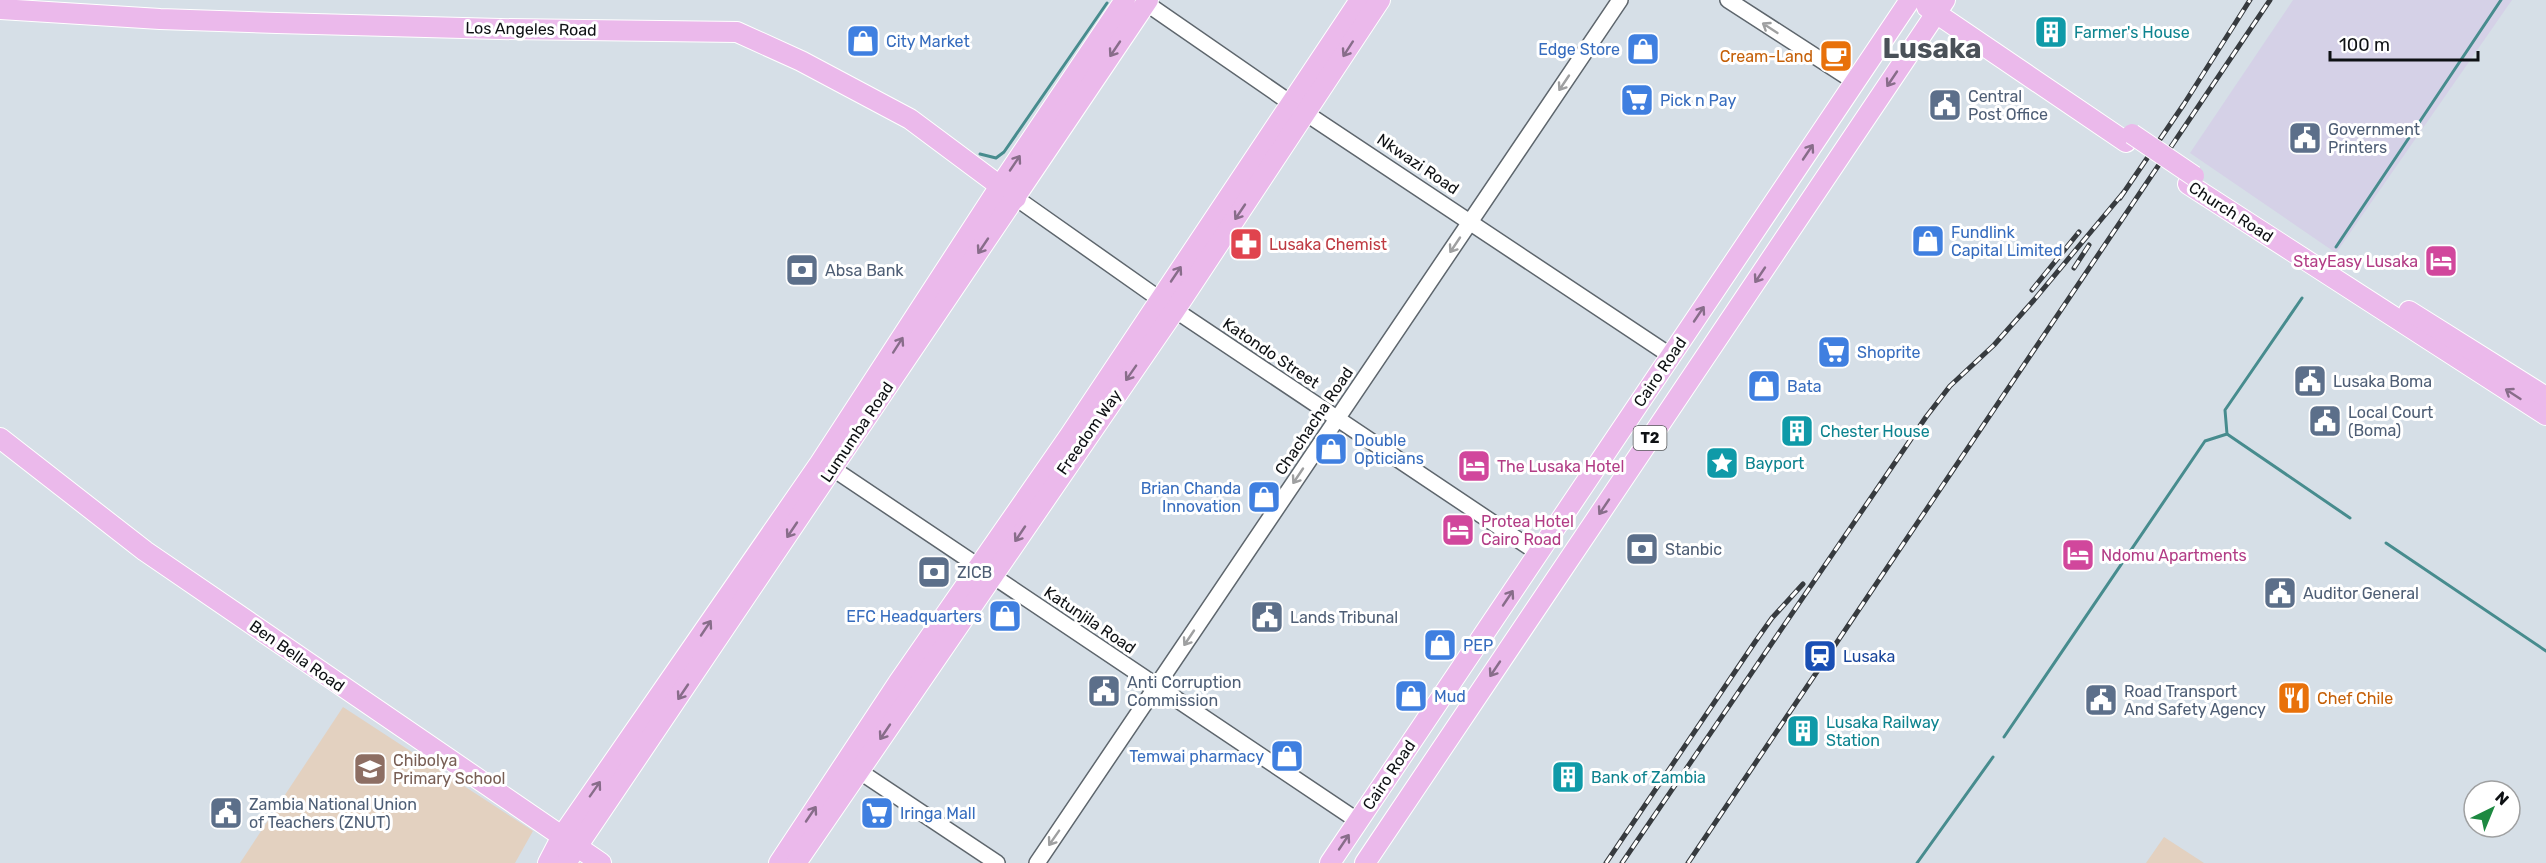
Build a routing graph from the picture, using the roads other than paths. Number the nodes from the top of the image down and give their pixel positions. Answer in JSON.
{"nodes":[{"id":1,"x":1125,"y":0,"type":"edge"},
{"id":2,"x":1360,"y":0,"type":"edge"},
{"id":3,"x":1380,"y":0,"type":"edge"},
{"id":4,"x":1620,"y":0,"type":"edge"},
{"id":5,"x":1728,"y":0,"type":"edge"},
{"id":6,"x":1147,"y":2,"type":"edge"},
{"id":7,"x":1934,"y":7,"type":"edge"},
{"id":8,"x":0,"y":9,"type":"edge"},
{"id":9,"x":1855,"y":82,"type":"junction"},
{"id":10,"x":1299,"y":108,"type":"junction"},
{"id":11,"x":2191,"y":180,"type":"junction"},
{"id":12,"x":1000,"y":186,"type":"junction"},
{"id":13,"x":1016,"y":198,"type":"junction"},
{"id":14,"x":1776,"y":200,"type":"junction"},
{"id":15,"x":1800,"y":216,"type":"junction"},
{"id":16,"x":1471,"y":221,"type":"junction"},
{"id":17,"x":1761,"y":222,"type":"junction"},
{"id":18,"x":1785,"y":238,"type":"junction"},
{"id":19,"x":1167,"y":304,"type":"junction"},
{"id":20,"x":1671,"y":356,"type":"junction"},
{"id":21,"x":2546,"y":397,"type":"edge"},
{"id":22,"x":2546,"y":415,"type":"edge"},
{"id":23,"x":1337,"y":419,"type":"junction"},
{"id":24,"x":0,"y":438,"type":"edge"},
{"id":25,"x":1614,"y":439,"type":"junction"},
{"id":26,"x":1639,"y":456,"type":"junction"},
{"id":27,"x":1600,"y":462,"type":"junction"},
{"id":28,"x":832,"y":468,"type":"junction"},
{"id":29,"x":1624,"y":478,"type":"junction"},
{"id":30,"x":1538,"y":553,"type":"junction"},
{"id":31,"x":985,"y":571,"type":"junction"},
{"id":32,"x":1449,"y":685,"type":"junction"},
{"id":33,"x":1157,"y":686,"type":"junction"},
{"id":34,"x":1473,"y":702,"type":"junction"},
{"id":35,"x":1434,"y":708,"type":"junction"},
{"id":36,"x":1458,"y":724,"type":"junction"},
{"id":37,"x":852,"y":766,"type":"junction"},
{"id":38,"x":1358,"y":821,"type":"junction"},
{"id":39,"x":568,"y":848,"type":"edge"},
{"id":40,"x":548,"y":863,"type":"edge"},
{"id":41,"x":601,"y":863,"type":"edge"},
{"id":42,"x":779,"y":863,"type":"edge"},
{"id":43,"x":796,"y":863,"type":"edge"},
{"id":44,"x":997,"y":863,"type":"edge"},
{"id":45,"x":1037,"y":863,"type":"edge"},
{"id":46,"x":1330,"y":863,"type":"edge"},
{"id":47,"x":1365,"y":863,"type":"edge"}],
"edges":[{"from":12,"to":1,"type":"main road","name":"Lumumba Road","one_way":true},
{"from":2,"to":10,"type":"main road","name":"Freedom Way"},
{"from":3,"to":10,"type":"main road","name":"Freedom Way","one_way":true},
{"from":4,"to":16,"type":"street","name":"Chachacha Road","one_way":true},
{"from":9,"to":5,"type":"street","one_way":true},
{"from":6,"to":10,"type":"street","name":"Nkwazi Road"},
{"from":6,"to":13,"type":"main road","name":"Lumumba Road","one_way":true},
{"from":7,"to":9,"type":"main road","name":"Cairo Road","number":"T2"},
{"from":7,"to":11,"type":"main road","name":"Church Road"},
{"from":7,"to":15,"type":"main road","name":"Cairo Road","number":"T2","one_way":true},
{"from":8,"to":12,"type":"main road","name":"Los Angeles Road"},
{"from":14,"to":9,"type":"main road","name":"Cairo Road","number":"T2","one_way":true},
{"from":10,"to":16,"type":"street","name":"Nkwazi Road"},
{"from":10,"to":19,"type":"main road","name":"Freedom Way"},
{"from":11,"to":21,"type":"main road","name":"Church Road"},
{"from":22,"to":11,"type":"main road","name":"Church Road","one_way":true},
{"from":12,"to":13,"type":"main road","name":"Los Angeles Road"},
{"from":39,"to":12,"type":"main road","name":"Lumumba Road","one_way":true},
{"from":13,"to":19,"type":"street","name":"Katondo Street"},
{"from":13,"to":28,"type":"main road","name":"Lumumba Road","one_way":true},
{"from":14,"to":15,"type":"main road"},
{"from":14,"to":17,"type":"main road","name":"Cairo Road","number":"T2"},
{"from":15,"to":18,"type":"main road","name":"Cairo Road","number":"T2"},
{"from":16,"to":20,"type":"street","name":"Nkwazi Road"},
{"from":16,"to":23,"type":"street","name":"Chachacha Road","one_way":true},
{"from":17,"to":18,"type":"main road"},
{"from":20,"to":17,"type":"main road","name":"Cairo Road","number":"T2","one_way":true},
{"from":18,"to":26,"type":"main road","name":"Cairo Road","number":"T2","one_way":true},
{"from":19,"to":23,"type":"street","name":"Katondo Street"},
{"from":19,"to":31,"type":"main road","name":"Freedom Way"},
{"from":20,"to":25,"type":"main road","name":"Cairo Road","number":"T2"},
{"from":23,"to":30,"type":"street","name":"Katondo Street"},
{"from":23,"to":33,"type":"street","name":"Chachacha Road","one_way":true},
{"from":24,"to":39,"type":"main road","name":"Ben Bella Road"},
{"from":25,"to":26,"type":"main road"},
{"from":25,"to":27,"type":"main road","name":"Cairo Road","number":"T2"},
{"from":26,"to":29,"type":"main road","name":"Cairo Road","number":"T2"},
{"from":27,"to":29,"type":"main road"},
{"from":27,"to":30,"type":"main road","name":"Cairo Road","number":"T2"},
{"from":28,"to":31,"type":"street","name":"Katunjila Road"},
{"from":28,"to":39,"type":"main road","name":"Lumumba Road","one_way":true},
{"from":29,"to":34,"type":"main road","name":"Cairo Road","number":"T2","one_way":true},
{"from":32,"to":30,"type":"main road","name":"Cairo Road","number":"T2","one_way":true},
{"from":31,"to":33,"type":"street","name":"Katunjila Road"},
{"from":31,"to":37,"type":"main road","name":"Freedom Way"},
{"from":32,"to":34,"type":"main road"},
{"from":32,"to":35,"type":"main road","name":"Cairo Road","number":"T2"},
{"from":33,"to":38,"type":"street","name":"Katunjila Road"},
{"from":33,"to":45,"type":"street","name":"Chachacha Road","one_way":true},
{"from":34,"to":36,"type":"main road","name":"Cairo Road","number":"T2"},
{"from":35,"to":36,"type":"main road"},
{"from":35,"to":38,"type":"main road","name":"Cairo Road","number":"T2"},
{"from":36,"to":47,"type":"main road","name":"Cairo Road","number":"T2"},
{"from":42,"to":37,"type":"main road","name":"Freedom Way","one_way":true},
{"from":37,"to":43,"type":"main road","name":"Freedom Way"},
{"from":37,"to":44,"type":"street"},
{"from":46,"to":38,"type":"main road","name":"Cairo Road","number":"T2","one_way":true},
{"from":39,"to":40,"type":"main road","name":"Lumumba Road"},
{"from":39,"to":41,"type":"main road","name":"Ben Bella Road"}]}
